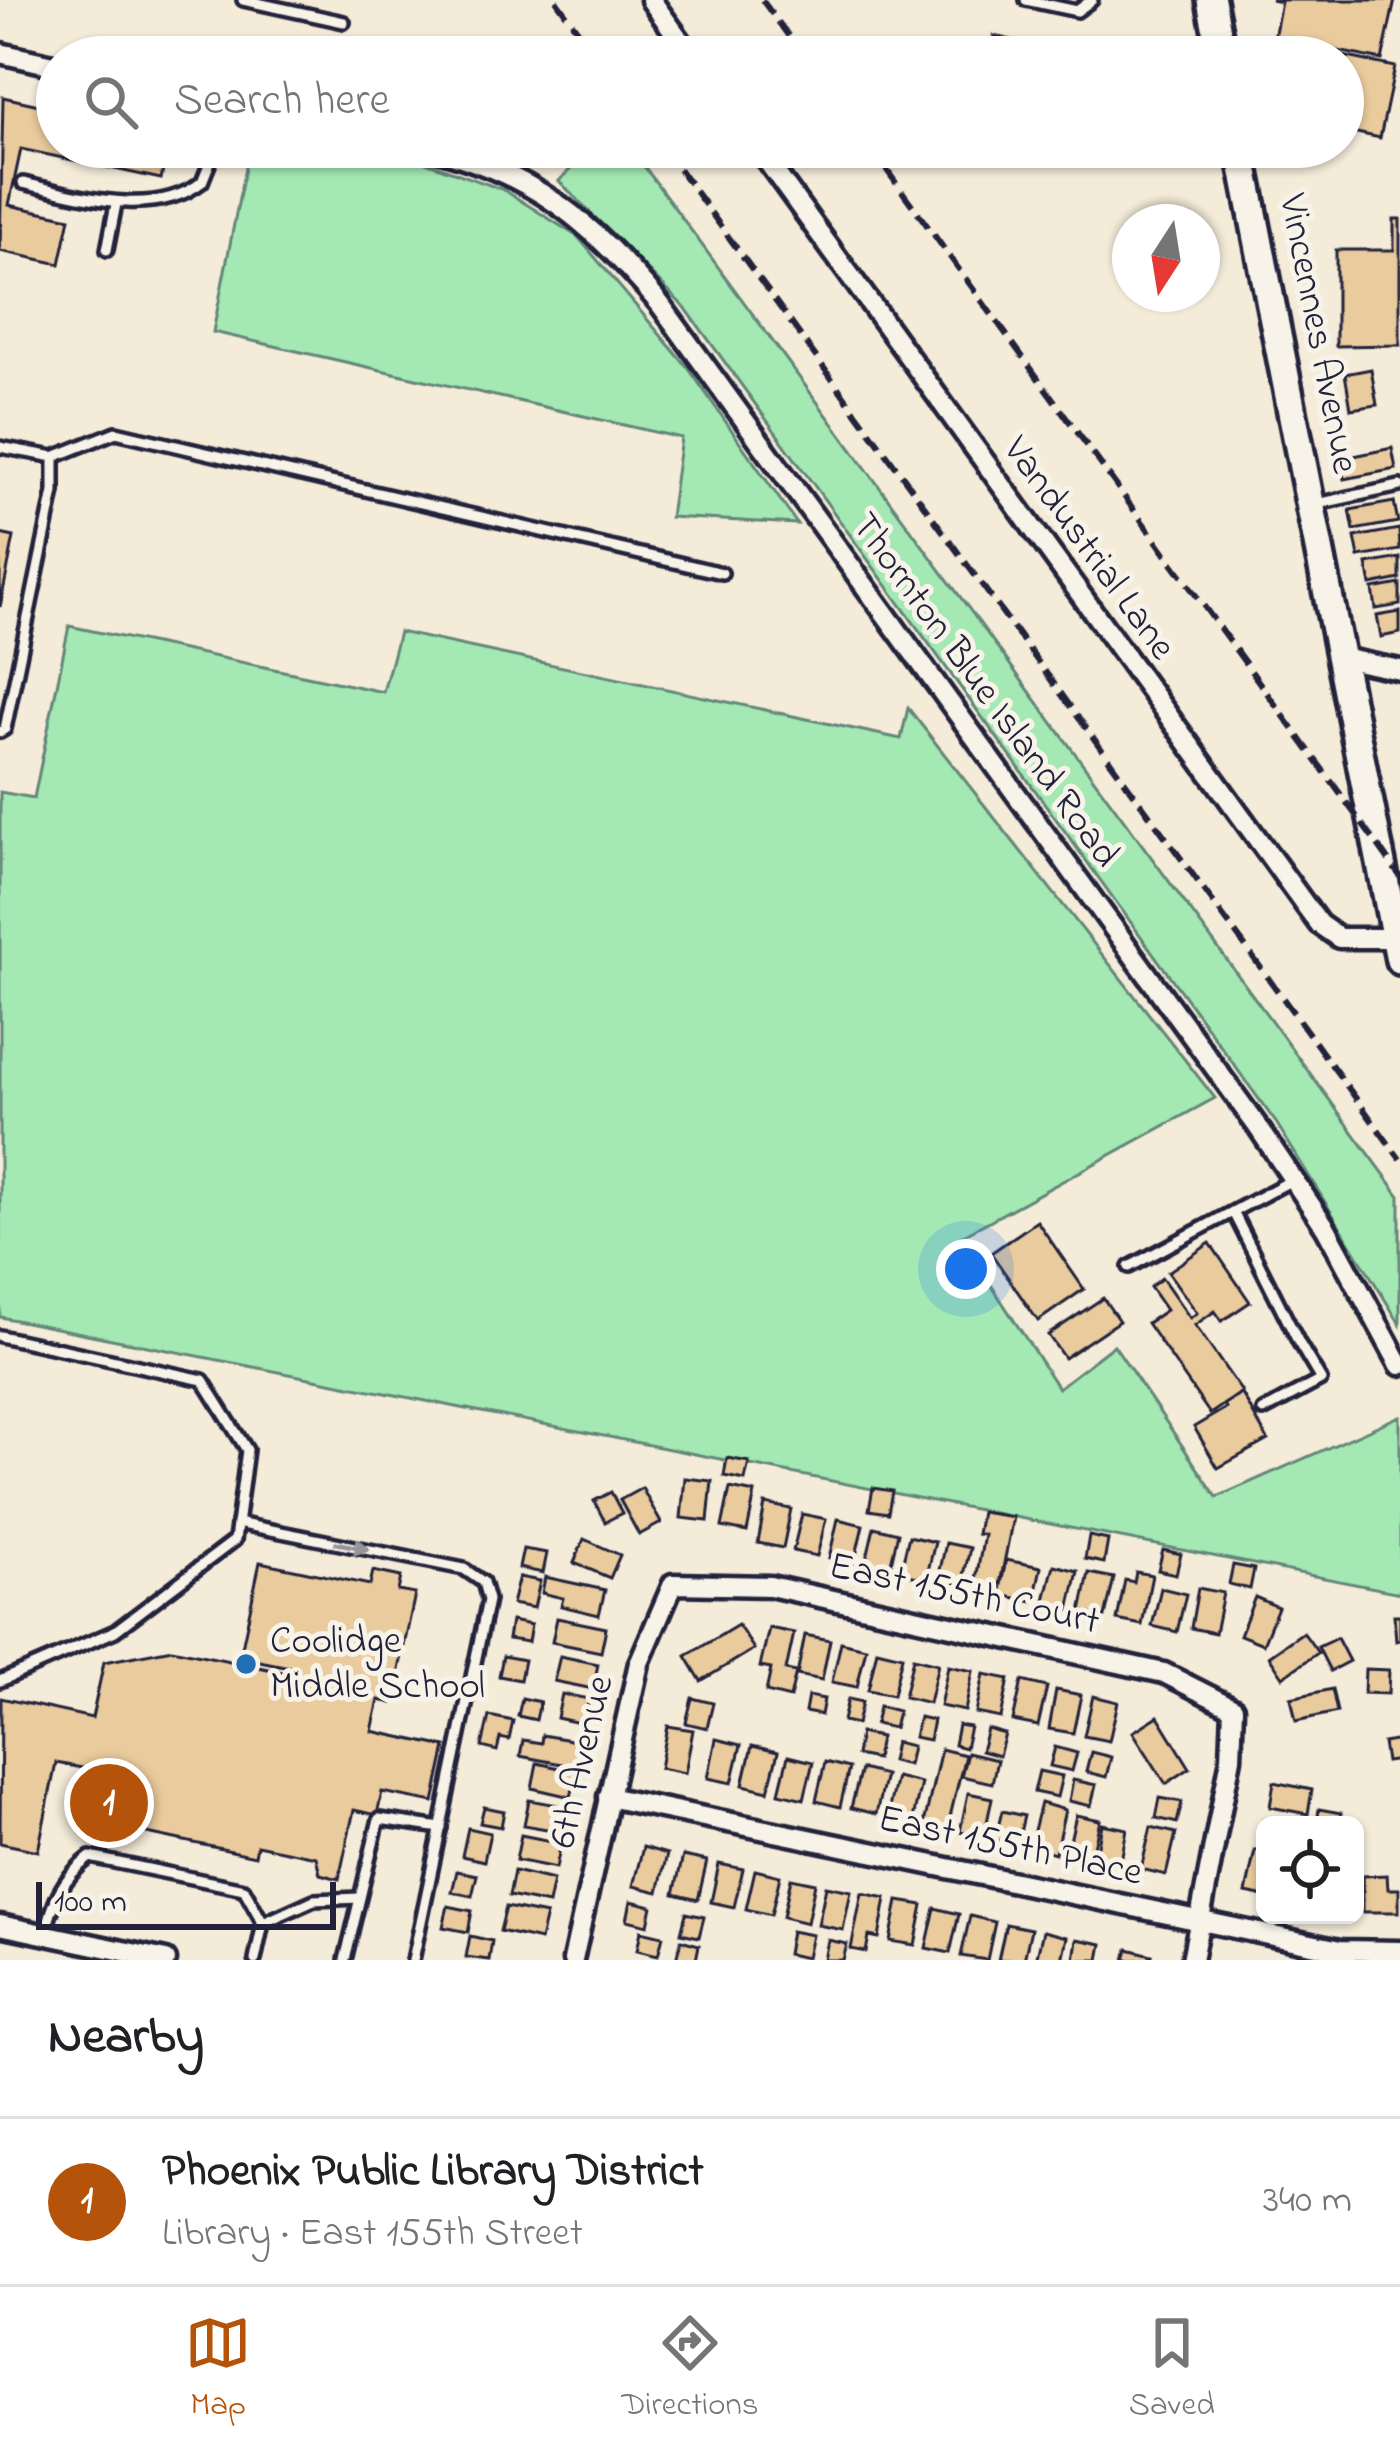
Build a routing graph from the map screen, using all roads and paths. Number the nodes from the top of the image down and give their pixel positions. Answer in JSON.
{"nodes":[{"id":1,"x":243,"y":0,"type":"edge"},
{"id":2,"x":651,"y":0,"type":"edge"},
{"id":3,"x":1026,"y":0,"type":"edge"},
{"id":4,"x":1092,"y":0,"type":"edge"},
{"id":5,"x":1211,"y":0,"type":"edge"},
{"id":6,"x":344,"y":22,"type":"dead end"},
{"id":7,"x":677,"y":36,"type":"edge"},
{"id":8,"x":1218,"y":36,"type":"edge"},
{"id":9,"x":0,"y":53,"type":"edge"},
{"id":10,"x":36,"y":61,"type":"edge"},
{"id":11,"x":208,"y":168,"type":"edge"},
{"id":12,"x":489,"y":168,"type":"edge"},
{"id":13,"x":772,"y":168,"type":"edge"},
{"id":14,"x":1244,"y":168,"type":"edge"},
{"id":15,"x":23,"y":183,"type":"dead end"},
{"id":16,"x":116,"y":204,"type":"junction"},
{"id":17,"x":107,"y":250,"type":"dead end"},
{"id":18,"x":0,"y":447,"type":"edge"},
{"id":19,"x":54,"y":457,"type":"junction"},
{"id":20,"x":1400,"y":487,"type":"edge"},
{"id":21,"x":1312,"y":505,"type":"junction"},
{"id":22,"x":722,"y":574,"type":"dead end"},
{"id":23,"x":1342,"y":658,"type":"junction"},
{"id":24,"x":1400,"y":670,"type":"edge"},
{"id":25,"x":0,"y":732,"type":"edge"},
{"id":26,"x":1398,"y":950,"type":"edge"},
{"id":27,"x":1294,"y":1179,"type":"junction"},
{"id":28,"x":1234,"y":1214,"type":"junction"},
{"id":29,"x":1129,"y":1268,"type":"dead end"},
{"id":30,"x":0,"y":1336,"type":"edge"},
{"id":31,"x":1400,"y":1365,"type":"edge"},
{"id":32,"x":1263,"y":1411,"type":"dead end"},
{"id":33,"x":237,"y":1523,"type":"junction"},
{"id":34,"x":673,"y":1584,"type":"joint"},
{"id":35,"x":0,"y":1681,"type":"edge"},
{"id":36,"x":608,"y":1797,"type":"junction"},
{"id":37,"x":440,"y":1828,"type":"junction"},
{"id":38,"x":359,"y":1898,"type":"junction"},
{"id":39,"x":1200,"y":1920,"type":"junction"},
{"id":40,"x":262,"y":1923,"type":"junction"},
{"id":41,"x":0,"y":1925,"type":"edge"},
{"id":42,"x":45,"y":1934,"type":"junction"},
{"id":43,"x":82,"y":1951,"type":"edge"},
{"id":44,"x":1400,"y":1951,"type":"edge"},
{"id":45,"x":166,"y":1960,"type":"edge"},
{"id":46,"x":255,"y":1960,"type":"edge"},
{"id":47,"x":345,"y":1960,"type":"edge"},
{"id":48,"x":413,"y":1960,"type":"edge"},
{"id":49,"x":573,"y":1960,"type":"edge"},
{"id":50,"x":1192,"y":1960,"type":"edge"}],
"edges":[{"from":1,"to":6,"type":"lane"},
{"from":2,"to":7,"type":"street"},
{"from":3,"to":4,"type":"lane"},
{"from":5,"to":8,"type":"street"},
{"from":9,"to":10,"type":"street"},
{"from":11,"to":16,"type":"lane"},
{"from":12,"to":27,"type":"street","name":"Thornton Blue Island Road"},
{"from":13,"to":26,"type":"street","name":"Vandustrial Lane"},
{"from":14,"to":21,"type":"street","name":"Vincennes Avenue"},
{"from":15,"to":16,"type":"lane"},
{"from":16,"to":17,"type":"lane"},
{"from":18,"to":19,"type":"lane"},
{"from":19,"to":22,"type":"lane"},
{"from":19,"to":25,"type":"lane"},
{"from":20,"to":21,"type":"lane"},
{"from":21,"to":23,"type":"street","name":"Vincennes Avenue"},
{"from":23,"to":24,"type":"street"},
{"from":23,"to":26,"type":"street","name":"Vincennes Avenue"},
{"from":27,"to":28,"type":"lane"},
{"from":27,"to":31,"type":"street","name":"Thornton Blue Island Road"},
{"from":28,"to":29,"type":"lane"},
{"from":28,"to":32,"type":"lane"},
{"from":30,"to":33,"type":"lane"},
{"from":33,"to":35,"type":"lane"},
{"from":33,"to":37,"type":"lane","one_way":true},
{"from":34,"to":36,"type":"street","name":"6th Avenue"},
{"from":34,"to":39,"type":"street","name":"East 155th Court"},
{"from":36,"to":39,"type":"street","name":"East 155th Place"},
{"from":36,"to":49,"type":"street","name":"6th Avenue"},
{"from":37,"to":38,"type":"lane"},
{"from":37,"to":48,"type":"lane"},
{"from":38,"to":40,"type":"lane"},
{"from":38,"to":47,"type":"lane"},
{"from":39,"to":44,"type":"street","name":"East 155th Place"},
{"from":39,"to":50,"type":"street"},
{"from":40,"to":42,"type":"lane"},
{"from":40,"to":46,"type":"lane"},
{"from":41,"to":42,"type":"street"},
{"from":42,"to":43,"type":"street"},
{"from":43,"to":45,"type":"street"}]}
